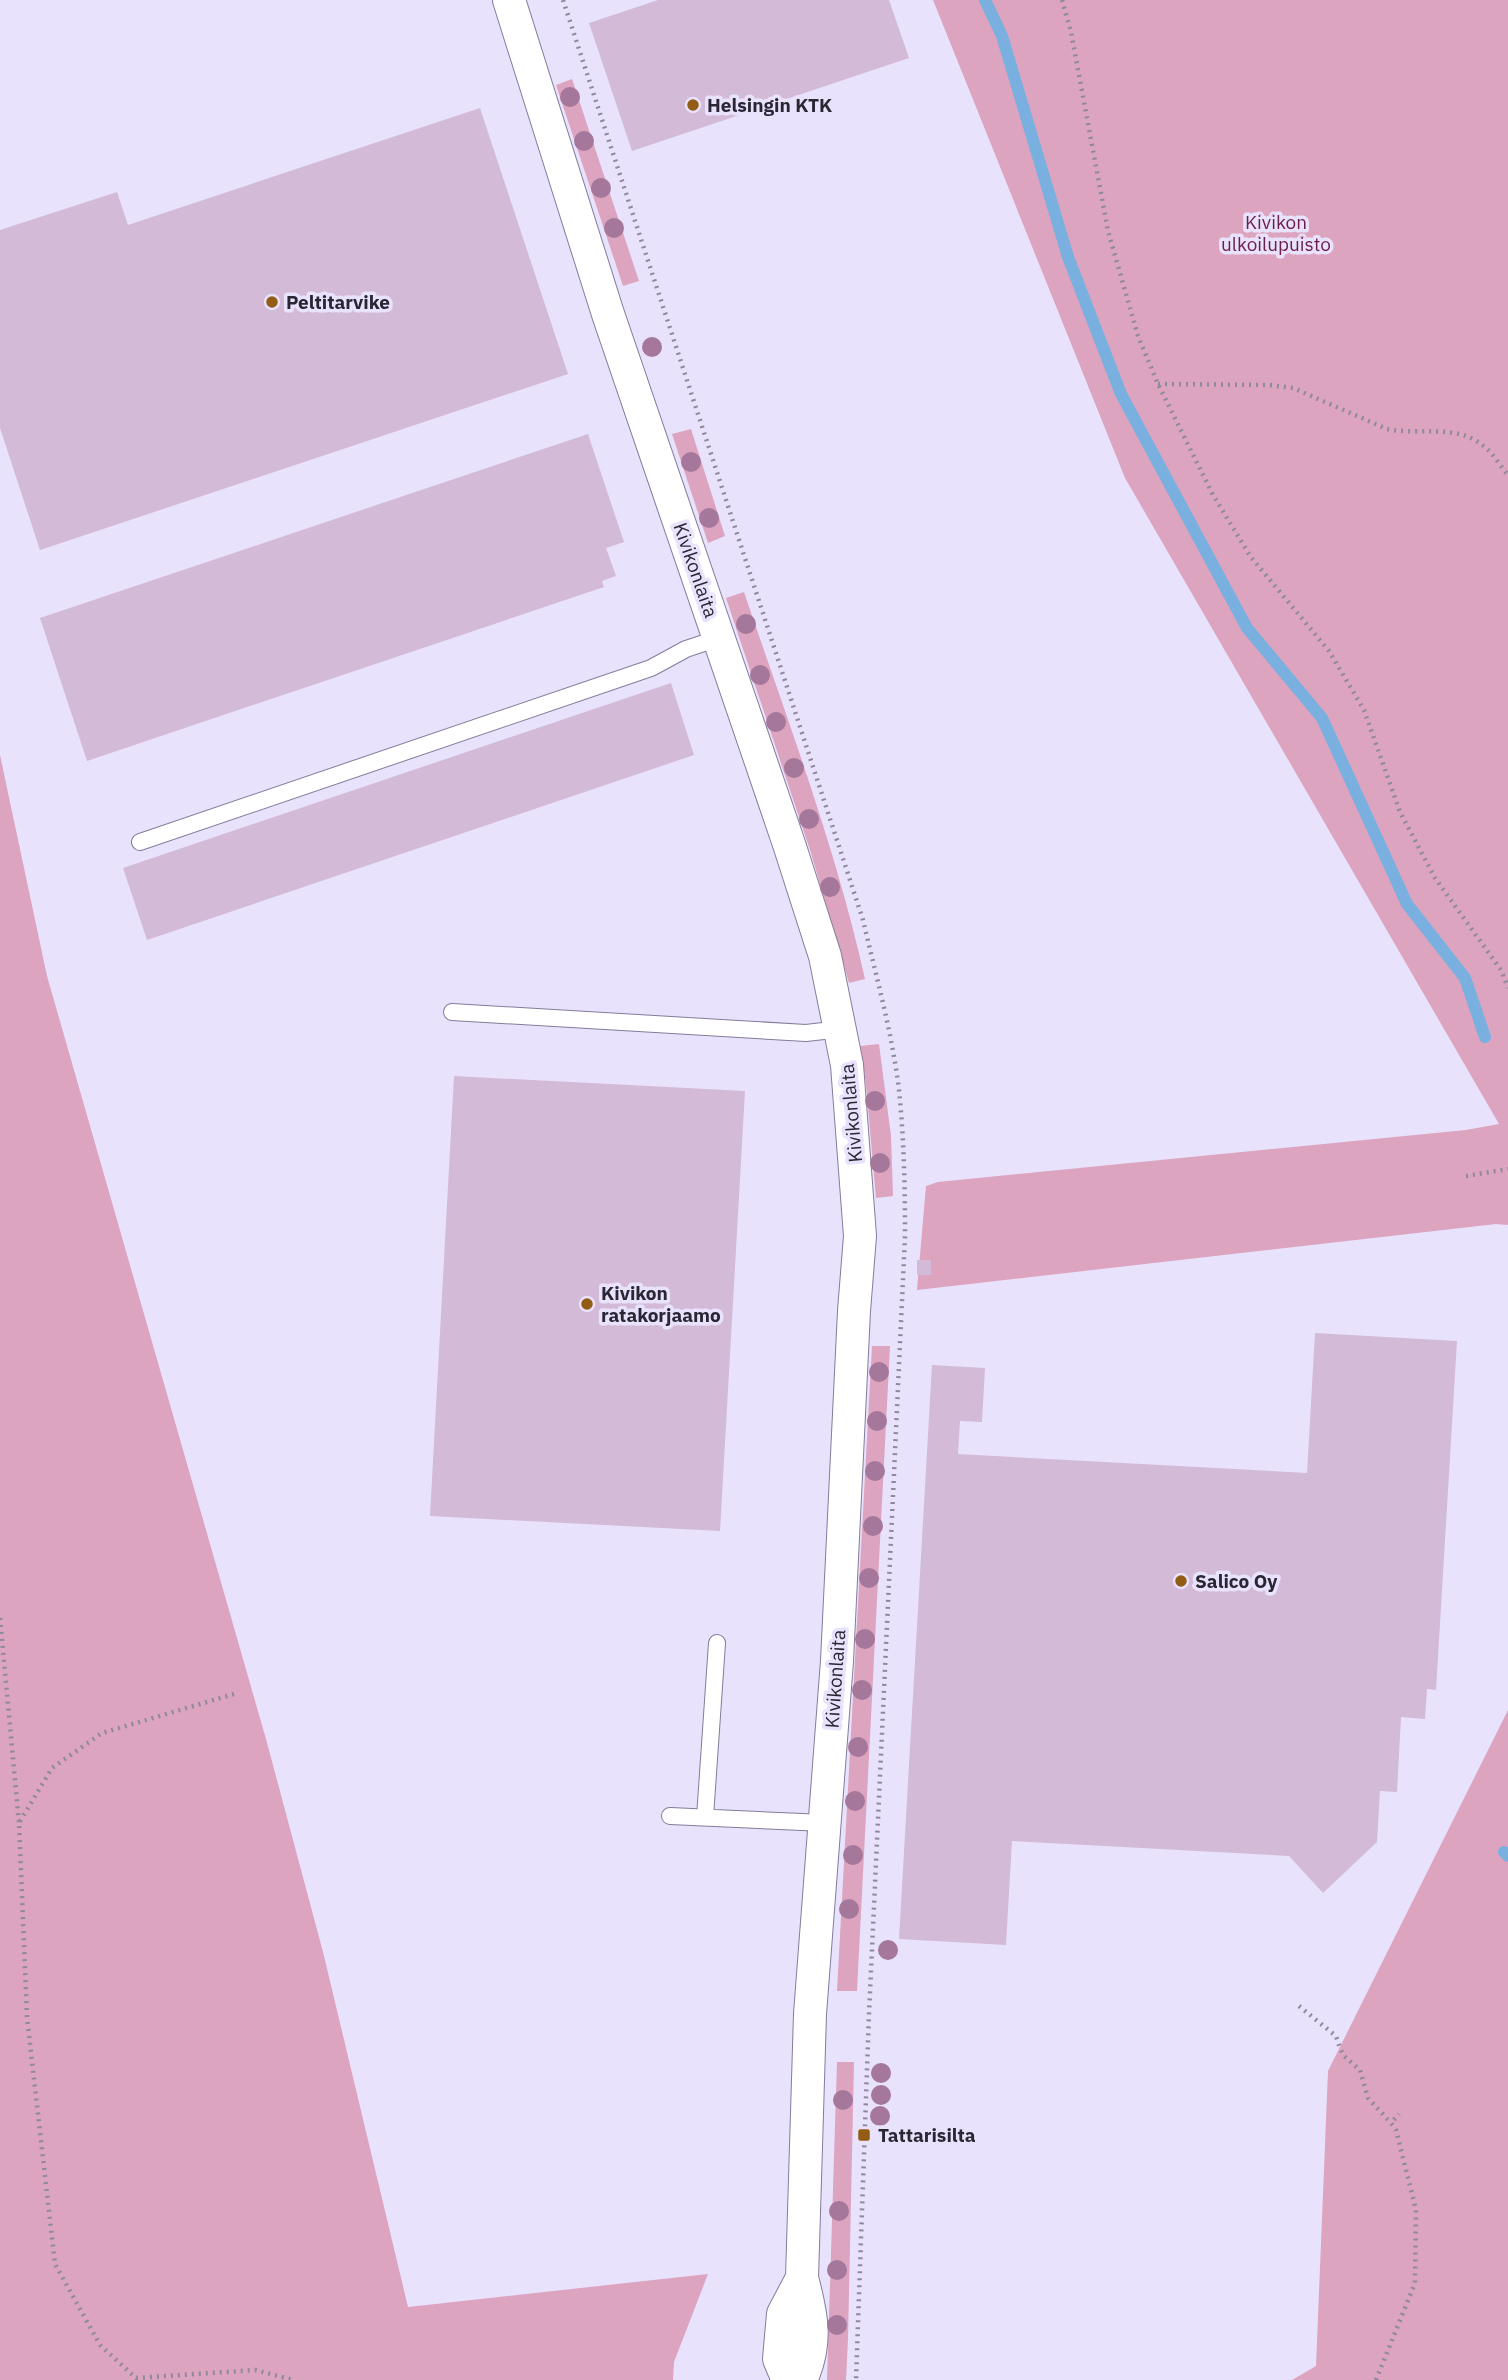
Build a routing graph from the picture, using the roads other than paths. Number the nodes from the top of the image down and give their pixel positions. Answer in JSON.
{"nodes":[{"id":1,"x":509,"y":0,"type":"edge"},
{"id":2,"x":719,"y":638,"type":"junction"},
{"id":3,"x":140,"y":842,"type":"dead end"},
{"id":4,"x":452,"y":1012,"type":"dead end"},
{"id":5,"x":841,"y":1029,"type":"junction"},
{"id":6,"x":717,"y":1643,"type":"dead end"},
{"id":7,"x":670,"y":1816,"type":"dead end"},
{"id":8,"x":705,"y":1817,"type":"junction"},
{"id":9,"x":825,"y":1823,"type":"junction"},
{"id":10,"x":802,"y":2278,"type":"junction"},
{"id":11,"x":788,"y":2380,"type":"edge"},
{"id":12,"x":802,"y":2380,"type":"edge"}],
"edges":[{"from":1,"to":2,"type":"street","name":"Kivikonlaita"},
{"from":2,"to":3,"type":"lane"},
{"from":2,"to":5,"type":"street","name":"Kivikonlaita"},
{"from":4,"to":5,"type":"lane"},
{"from":5,"to":9,"type":"street","name":"Kivikonlaita"},
{"from":6,"to":8,"type":"lane"},
{"from":7,"to":8,"type":"lane"},
{"from":8,"to":9,"type":"lane"},
{"from":9,"to":10,"type":"street","name":"Kivikonlaita"},
{"from":10,"to":11,"type":"street","name":"Kivikonlaita"},
{"from":10,"to":12,"type":"street","name":"Kivikonlaita"}]}
